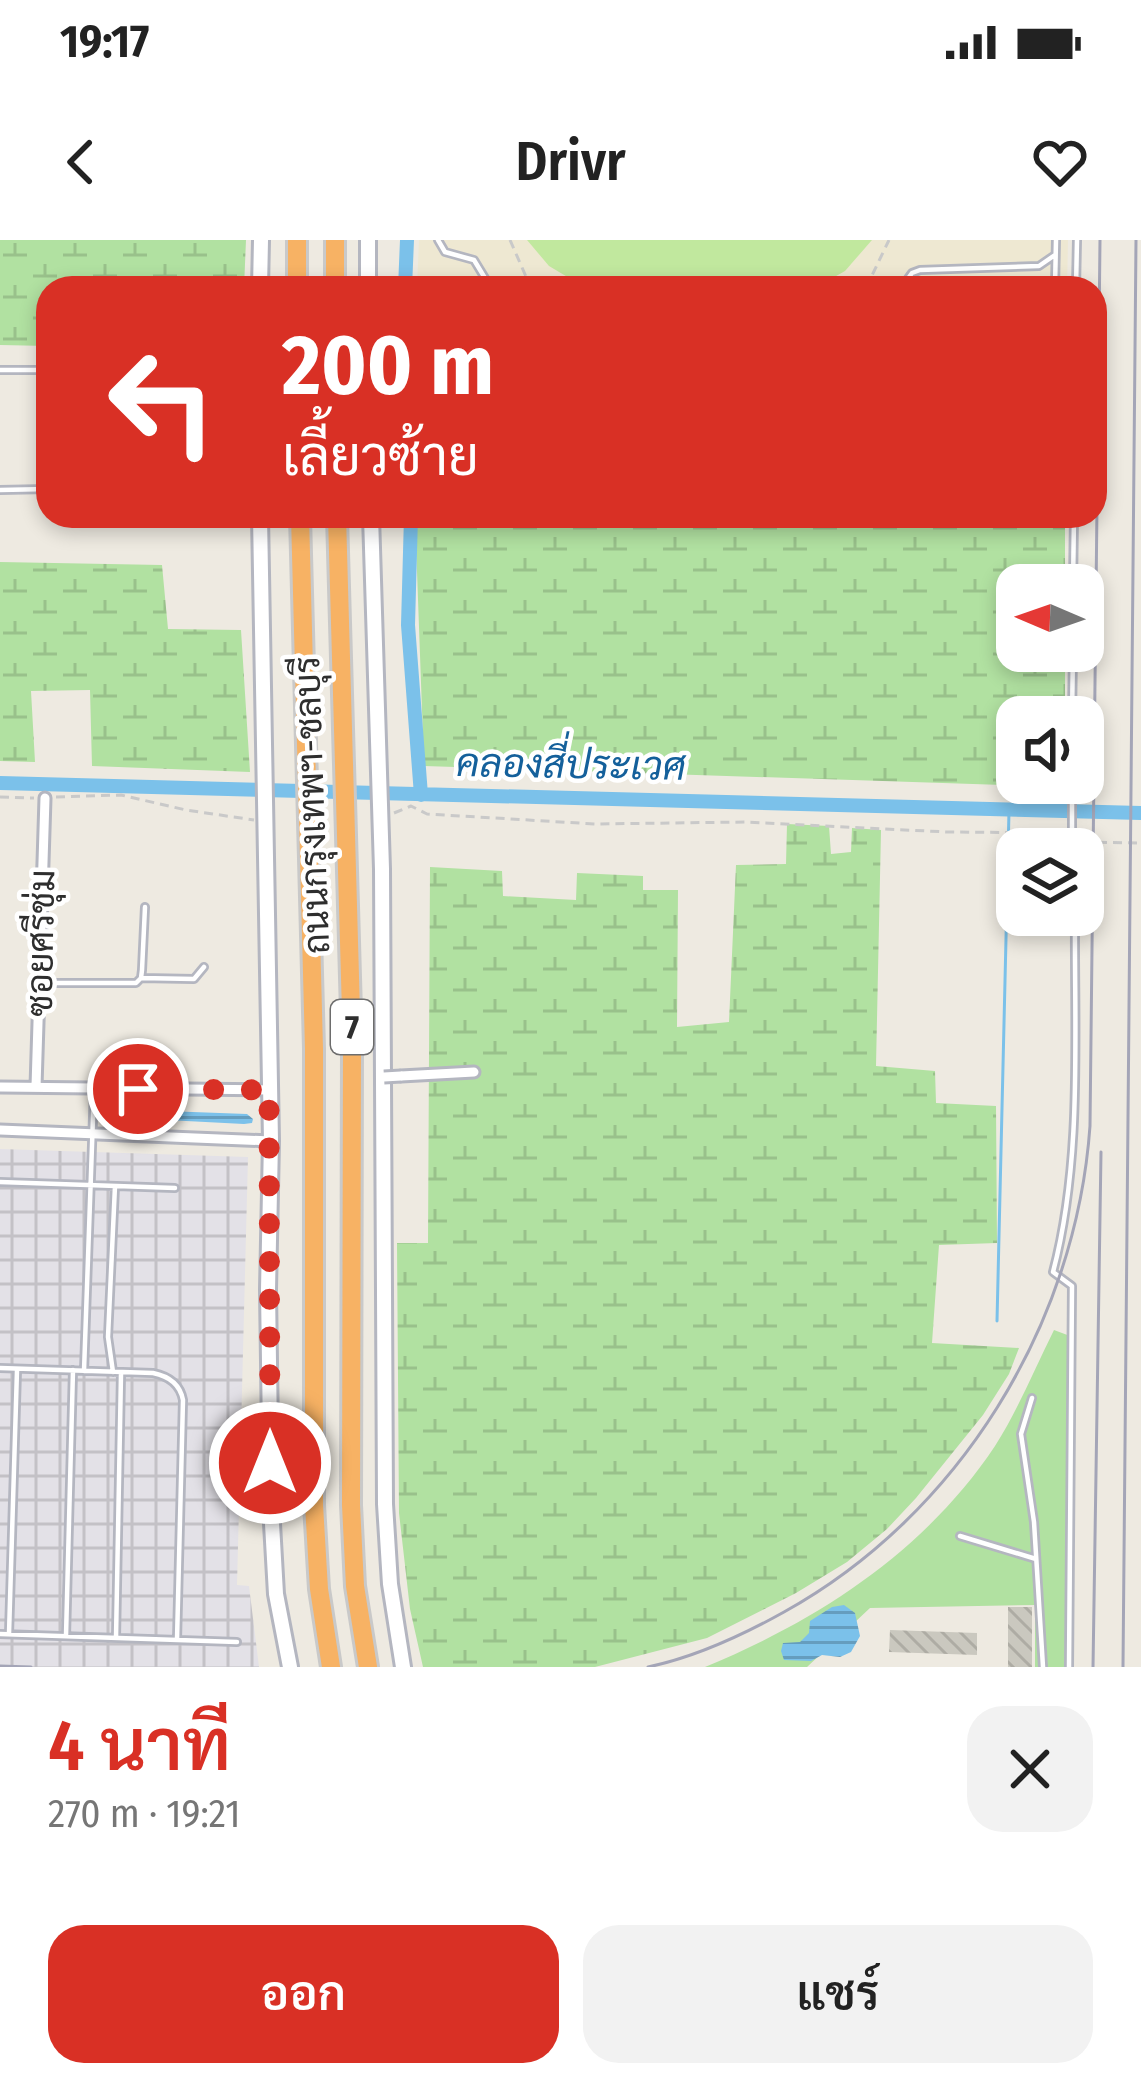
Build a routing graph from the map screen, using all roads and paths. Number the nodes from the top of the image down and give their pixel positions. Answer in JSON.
{"nodes":[{"id":1,"x":261,"y":240,"type":"edge"},
{"id":2,"x":297,"y":240,"type":"edge"},
{"id":3,"x":335,"y":240,"type":"edge"},
{"id":4,"x":368,"y":240,"type":"edge"},
{"id":5,"x":439,"y":240,"type":"edge"},
{"id":6,"x":510,"y":240,"type":"edge"},
{"id":7,"x":889,"y":240,"type":"edge"},
{"id":8,"x":1056,"y":240,"type":"edge"},
{"id":9,"x":1077,"y":240,"type":"edge"},
{"id":10,"x":1055,"y":255,"type":"junction"},
{"id":11,"x":260,"y":276,"type":"edge"},
{"id":12,"x":297,"y":276,"type":"edge"},
{"id":13,"x":335,"y":276,"type":"edge"},
{"id":14,"x":368,"y":276,"type":"edge"},
{"id":15,"x":485,"y":276,"type":"edge"},
{"id":16,"x":526,"y":276,"type":"edge"},
{"id":17,"x":872,"y":276,"type":"edge"},
{"id":18,"x":909,"y":276,"type":"edge"},
{"id":19,"x":1055,"y":276,"type":"edge"},
{"id":20,"x":1076,"y":276,"type":"edge"},
{"id":21,"x":0,"y":370,"type":"edge"},
{"id":22,"x":36,"y":370,"type":"edge"},
{"id":23,"x":36,"y":489,"type":"edge"},
{"id":24,"x":0,"y":490,"type":"edge"},
{"id":25,"x":260,"y":528,"type":"edge"},
{"id":26,"x":300,"y":528,"type":"edge"},
{"id":27,"x":337,"y":528,"type":"edge"},
{"id":28,"x":371,"y":528,"type":"edge"},
{"id":29,"x":1074,"y":528,"type":"edge"},
{"id":30,"x":1073,"y":564,"type":"edge"},
{"id":31,"x":0,"y":797,"type":"edge"},
{"id":32,"x":45,"y":798,"type":"junction"},
{"id":33,"x":411,"y":806,"type":"dead end"},
{"id":34,"x":259,"y":821,"type":"dead end"},
{"id":35,"x":996,"y":835,"type":"edge"},
{"id":36,"x":1104,"y":841,"type":"edge"},
{"id":37,"x":1141,"y":843,"type":"edge"},
{"id":38,"x":145,"y":907,"type":"dead end"},
{"id":39,"x":1075,"y":936,"type":"edge"},
{"id":40,"x":204,"y":967,"type":"dead end"},
{"id":41,"x":141,"y":978,"type":"junction"},
{"id":42,"x":40,"y":983,"type":"junction"},
{"id":43,"x":474,"y":1072,"type":"dead end"},
{"id":44,"x":393,"y":1077,"type":"junction"},
{"id":45,"x":0,"y":1087,"type":"edge"},
{"id":46,"x":36,"y":1088,"type":"junction"},
{"id":47,"x":94,"y":1088,"type":"junction"},
{"id":48,"x":269,"y":1090,"type":"junction"},
{"id":49,"x":0,"y":1130,"type":"edge"},
{"id":50,"x":92,"y":1133,"type":"junction"},
{"id":51,"x":271,"y":1141,"type":"junction"},
{"id":52,"x":0,"y":1182,"type":"edge"},
{"id":53,"x":90,"y":1185,"type":"junction"},
{"id":54,"x":116,"y":1186,"type":"junction"},
{"id":55,"x":175,"y":1188,"type":"dead end"},
{"id":56,"x":0,"y":1368,"type":"edge"},
{"id":57,"x":17,"y":1368,"type":"junction"},
{"id":58,"x":73,"y":1370,"type":"junction"},
{"id":59,"x":84,"y":1371,"type":"junction"},
{"id":60,"x":117,"y":1372,"type":"junction"},
{"id":61,"x":1032,"y":1397,"type":"dead end"},
{"id":62,"x":960,"y":1536,"type":"dead end"},
{"id":63,"x":1036,"y":1559,"type":"junction"},
{"id":64,"x":0,"y":1634,"type":"edge"},
{"id":65,"x":9,"y":1634,"type":"junction"},
{"id":66,"x":66,"y":1636,"type":"junction"},
{"id":67,"x":116,"y":1638,"type":"junction"},
{"id":68,"x":177,"y":1640,"type":"junction"},
{"id":69,"x":237,"y":1642,"type":"dead end"},
{"id":70,"x":290,"y":1667,"type":"edge"},
{"id":71,"x":331,"y":1667,"type":"edge"},
{"id":72,"x":368,"y":1667,"type":"edge"},
{"id":73,"x":403,"y":1667,"type":"edge"},
{"id":74,"x":1043,"y":1667,"type":"edge"},
{"id":75,"x":1069,"y":1667,"type":"edge"}],
"edges":[{"from":1,"to":11,"type":"main road"},
{"from":2,"to":12,"type":"highway"},
{"from":3,"to":13,"type":"highway"},
{"from":4,"to":14,"type":"main road"},
{"from":5,"to":15,"type":"lane"},
{"from":6,"to":16,"type":"path"},
{"from":7,"to":17,"type":"path"},
{"from":8,"to":10,"type":"lane"},
{"from":9,"to":20,"type":"lane"},
{"from":10,"to":18,"type":"lane"},
{"from":10,"to":19,"type":"lane"},
{"from":21,"to":22,"type":"lane"},
{"from":23,"to":24,"type":"lane"},
{"from":25,"to":48,"type":"main road"},
{"from":26,"to":71,"type":"highway","name":"ถนนกรุงเทพฯ-ชลบุรี","number":"7"},
{"from":27,"to":72,"type":"highway","name":"ถนนกรุงเทพฯ-ชลบุรี","number":"7"},
{"from":28,"to":44,"type":"main road"},
{"from":29,"to":30,"type":"lane"},
{"from":31,"to":32,"type":"path"},
{"from":32,"to":34,"type":"path"},
{"from":32,"to":42,"type":"street","name":"ซอยศรีชุ่ม"},
{"from":33,"to":35,"type":"path"},
{"from":36,"to":37,"type":"path"},
{"from":38,"to":41,"type":"lane"},
{"from":39,"to":75,"type":"lane"},
{"from":40,"to":41,"type":"lane"},
{"from":41,"to":42,"type":"lane"},
{"from":42,"to":46,"type":"street","name":"ซอยศรีชุ่ม"},
{"from":43,"to":44,"type":"street"},
{"from":44,"to":73,"type":"main road"},
{"from":45,"to":46,"type":"street"},
{"from":46,"to":47,"type":"street"},
{"from":47,"to":48,"type":"street"},
{"from":47,"to":50,"type":"lane"},
{"from":48,"to":51,"type":"main road"},
{"from":49,"to":50,"type":"street"},
{"from":50,"to":51,"type":"street"},
{"from":50,"to":53,"type":"lane"},
{"from":51,"to":70,"type":"main road"},
{"from":52,"to":53,"type":"lane"},
{"from":53,"to":54,"type":"lane"},
{"from":53,"to":59,"type":"lane"},
{"from":54,"to":55,"type":"lane"},
{"from":54,"to":60,"type":"lane"},
{"from":56,"to":57,"type":"lane"},
{"from":57,"to":58,"type":"lane"},
{"from":57,"to":65,"type":"lane"},
{"from":58,"to":59,"type":"lane"},
{"from":58,"to":66,"type":"lane"},
{"from":59,"to":60,"type":"lane"},
{"from":60,"to":67,"type":"lane"},
{"from":60,"to":68,"type":"lane"},
{"from":61,"to":63,"type":"lane"},
{"from":62,"to":63,"type":"lane"},
{"from":63,"to":74,"type":"lane"},
{"from":64,"to":65,"type":"lane"},
{"from":65,"to":66,"type":"lane"},
{"from":66,"to":67,"type":"lane"},
{"from":67,"to":68,"type":"lane"},
{"from":68,"to":69,"type":"lane"}]}
